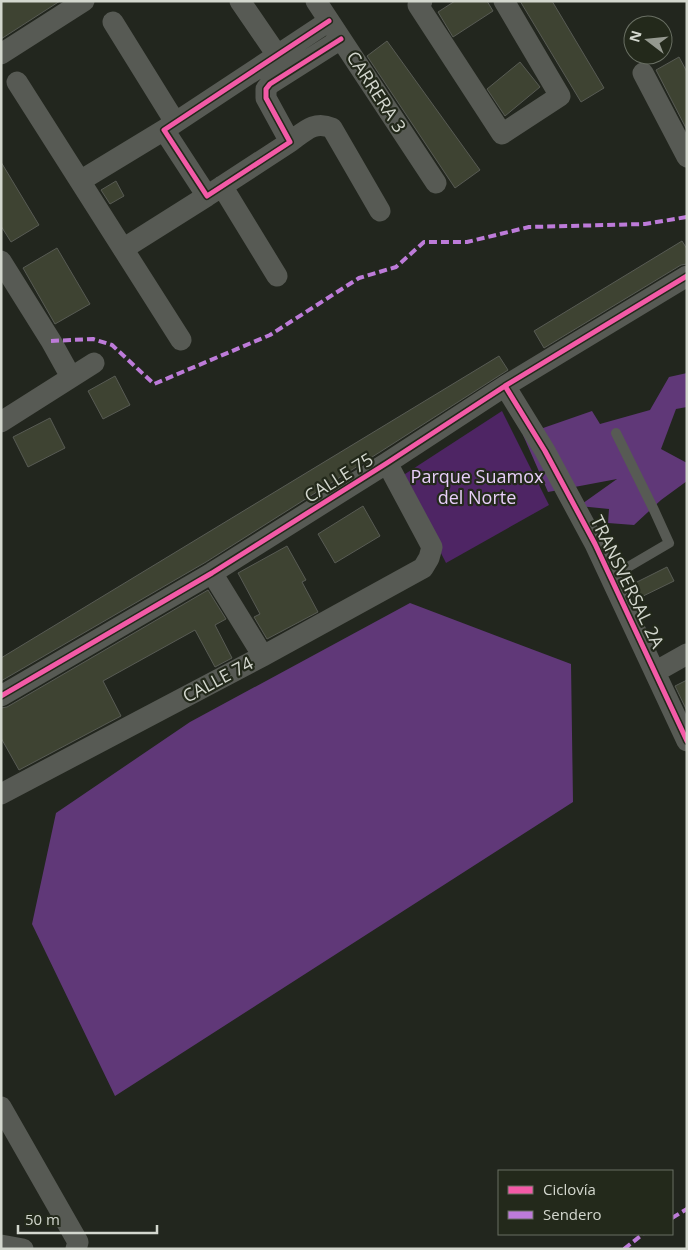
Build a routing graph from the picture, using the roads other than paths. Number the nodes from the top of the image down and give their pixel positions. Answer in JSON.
{"nodes":[{"id":1,"x":84,"y":1,"type":"edge"},
{"id":2,"x":240,"y":1,"type":"edge"},
{"id":3,"x":316,"y":1,"type":"edge"},
{"id":4,"x":422,"y":1,"type":"edge"},
{"id":5,"x":504,"y":1,"type":"edge"},
{"id":6,"x":329,"y":21,"type":"junction"},
{"id":7,"x":113,"y":22,"type":"dead end"},
{"id":8,"x":341,"y":38,"type":"junction"},
{"id":9,"x":1,"y":54,"type":"edge"},
{"id":10,"x":277,"y":55,"type":"junction"},
{"id":11,"x":643,"y":73,"type":"dead end"},
{"id":12,"x":17,"y":82,"type":"dead end"},
{"id":13,"x":170,"y":126,"type":"junction"},
{"id":14,"x":290,"y":142,"type":"junction"},
{"id":15,"x":687,"y":157,"type":"edge"},
{"id":16,"x":80,"y":181,"type":"junction"},
{"id":17,"x":436,"y":183,"type":"dead end"},
{"id":18,"x":214,"y":191,"type":"junction"},
{"id":19,"x":380,"y":211,"type":"dead end"},
{"id":20,"x":123,"y":249,"type":"junction"},
{"id":21,"x":1,"y":261,"type":"edge"},
{"id":22,"x":277,"y":276,"type":"dead end"},
{"id":23,"x":687,"y":276,"type":"edge"},
{"id":24,"x":181,"y":340,"type":"dead end"},
{"id":25,"x":94,"y":363,"type":"dead end"},
{"id":26,"x":71,"y":376,"type":"junction"},
{"id":27,"x":505,"y":386,"type":"junction"},
{"id":28,"x":1,"y":422,"type":"edge"},
{"id":29,"x":616,"y":433,"type":"dead end"},
{"id":30,"x":388,"y":463,"type":"junction"},
{"id":31,"x":212,"y":573,"type":"junction"},
{"id":32,"x":611,"y":577,"type":"junction"},
{"id":33,"x":687,"y":654,"type":"edge"},
{"id":34,"x":263,"y":656,"type":"junction"},
{"id":35,"x":655,"y":672,"type":"junction"},
{"id":36,"x":1,"y":696,"type":"edge"},
{"id":37,"x":687,"y":741,"type":"edge"},
{"id":38,"x":3,"y":789,"type":"edge"},
{"id":39,"x":1,"y":1107,"type":"edge"},
{"id":40,"x":1,"y":1245,"type":"edge"},
{"id":41,"x":23,"y":1249,"type":"edge"},
{"id":42,"x":76,"y":1249,"type":"edge"}],
"edges":[{"from":1,"to":9,"type":"street"},
{"from":2,"to":10,"type":"street"},
{"from":3,"to":6,"type":"street","name":"CARRERA 3"},
{"from":4,"to":5,"type":"street"},
{"from":6,"to":8,"type":"street","name":"CARRERA 3"},
{"from":6,"to":10,"type":"street"},
{"from":7,"to":13,"type":"street"},
{"from":8,"to":14,"type":"street"},
{"from":8,"to":17,"type":"street","name":"CARRERA 3"},
{"from":10,"to":13,"type":"street"},
{"from":11,"to":15,"type":"street"},
{"from":12,"to":16,"type":"street"},
{"from":13,"to":16,"type":"street"},
{"from":13,"to":18,"type":"street"},
{"from":14,"to":18,"type":"street"},
{"from":14,"to":19,"type":"street"},
{"from":16,"to":20,"type":"street"},
{"from":18,"to":20,"type":"street"},
{"from":18,"to":22,"type":"street"},
{"from":20,"to":24,"type":"street"},
{"from":21,"to":26,"type":"street"},
{"from":23,"to":27,"type":"street","name":"CALLE 75"},
{"from":25,"to":26,"type":"street"},
{"from":26,"to":28,"type":"street"},
{"from":27,"to":30,"type":"street","name":"CALLE 75"},
{"from":27,"to":32,"type":"street","name":"TRANSVERSAL 2A"},
{"from":29,"to":32,"type":"lane"},
{"from":30,"to":31,"type":"street","name":"CALLE 75"},
{"from":30,"to":34,"type":"street","name":"CALLE 74"},
{"from":31,"to":34,"type":"street"},
{"from":31,"to":36,"type":"street","name":"CALLE 75"},
{"from":32,"to":35,"type":"street","name":"TRANSVERSAL 2A"},
{"from":33,"to":35,"type":"street"},
{"from":34,"to":38,"type":"street","name":"CALLE 74"},
{"from":35,"to":37,"type":"street","name":"TRANSVERSAL 2A"},
{"from":39,"to":42,"type":"street"},
{"from":40,"to":41,"type":"street"}]}
